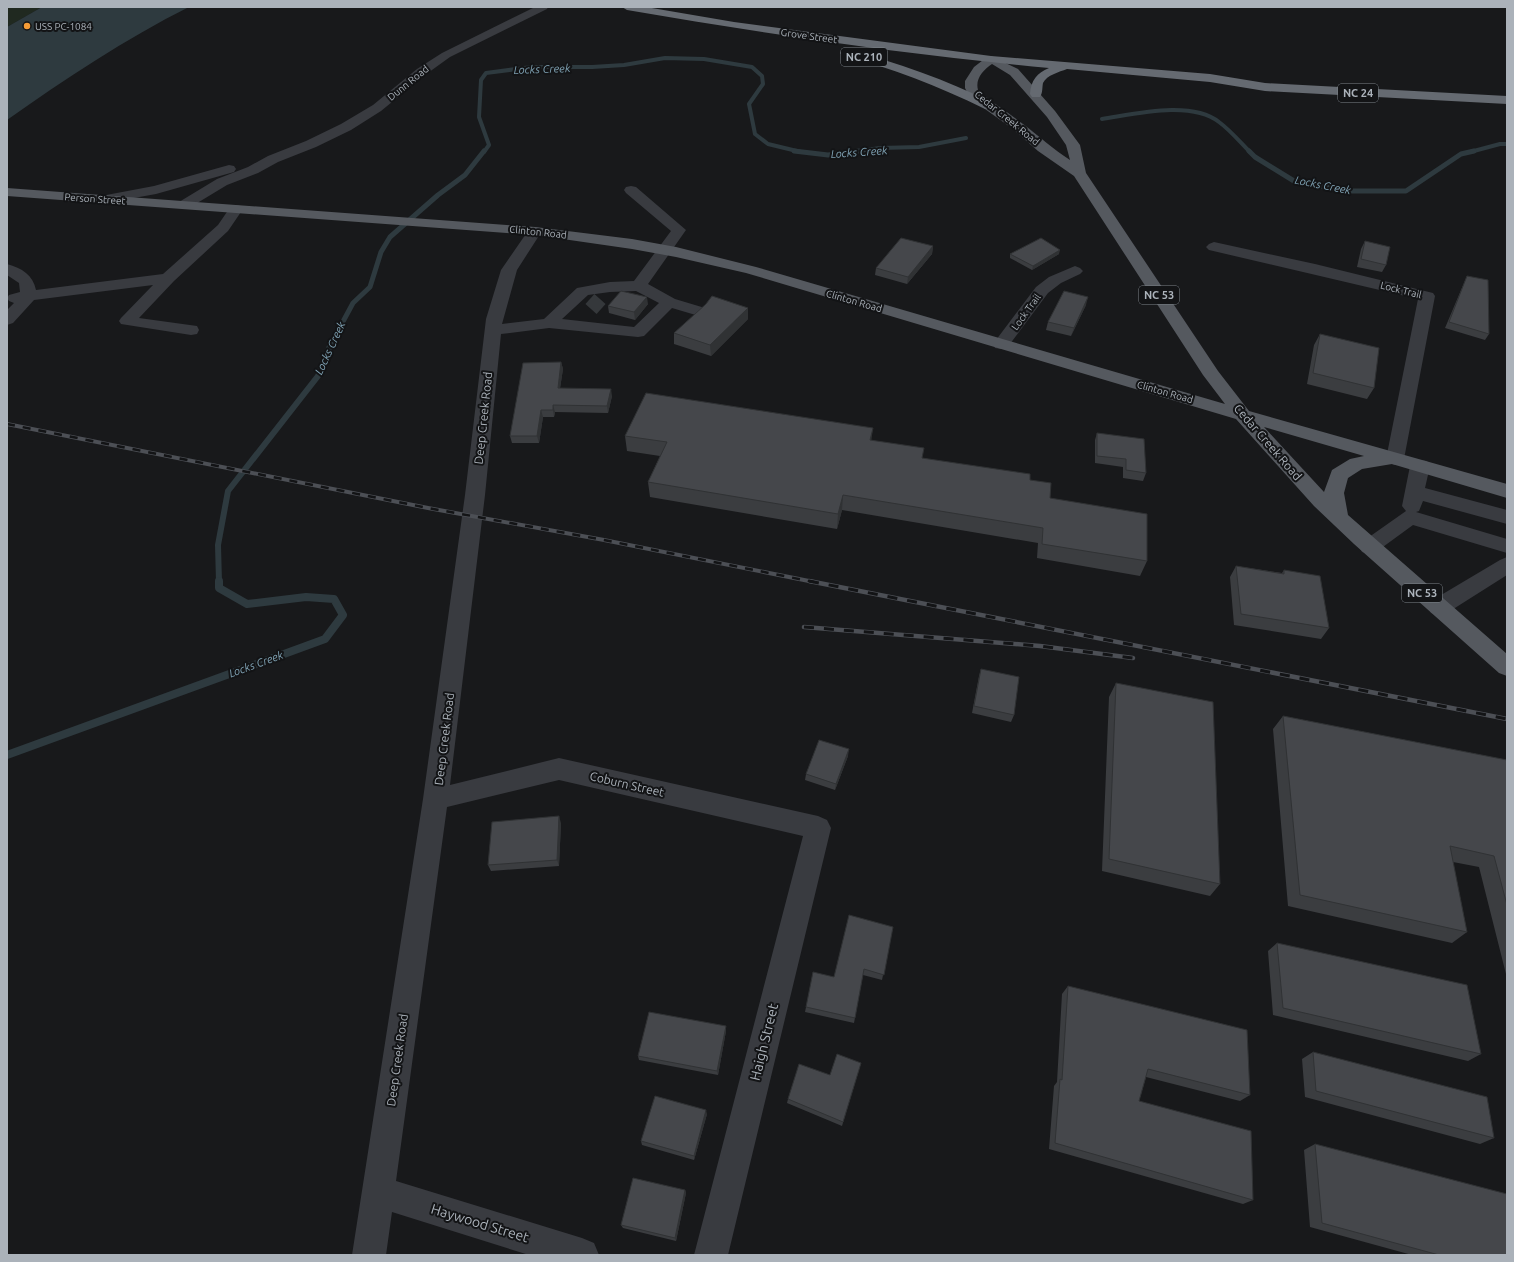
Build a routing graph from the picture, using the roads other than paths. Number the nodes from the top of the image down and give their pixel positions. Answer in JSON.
{"nodes":[{"id":1,"x":543,"y":7,"type":"edge"},
{"id":2,"x":627,"y":7,"type":"edge"},
{"id":3,"x":734,"y":25,"type":"junction"},
{"id":4,"x":991,"y":59,"type":"junction"},
{"id":5,"x":1064,"y":66,"type":"junction"},
{"id":6,"x":1210,"y":78,"type":"junction"},
{"id":7,"x":1436,"y":84,"type":"dead end"},
{"id":8,"x":1036,"y":94,"type":"junction"},
{"id":9,"x":1507,"y":100,"type":"edge"},
{"id":10,"x":989,"y":106,"type":"junction"},
{"id":11,"x":273,"y":159,"type":"junction"},
{"id":12,"x":229,"y":169,"type":"junction"},
{"id":13,"x":1079,"y":173,"type":"junction"},
{"id":14,"x":631,"y":190,"type":"dead end"},
{"id":15,"x":7,"y":192,"type":"edge"},
{"id":16,"x":106,"y":199,"type":"junction"},
{"id":17,"x":184,"y":205,"type":"junction"},
{"id":18,"x":236,"y":209,"type":"junction"},
{"id":19,"x":535,"y":231,"type":"junction"},
{"id":20,"x":1214,"y":247,"type":"dead end"},
{"id":21,"x":664,"y":250,"type":"junction"},
{"id":22,"x":7,"y":270,"type":"edge"},
{"id":23,"x":1075,"y":271,"type":"dead end"},
{"id":24,"x":168,"y":278,"type":"junction"},
{"id":25,"x":29,"y":296,"type":"junction"},
{"id":26,"x":618,"y":297,"type":"junction"},
{"id":27,"x":7,"y":300,"type":"edge"},
{"id":28,"x":669,"y":302,"type":"junction"},
{"id":29,"x":699,"y":311,"type":"edge"},
{"id":30,"x":7,"y":320,"type":"edge"},
{"id":31,"x":549,"y":323,"type":"junction"},
{"id":32,"x":583,"y":327,"type":"junction"},
{"id":33,"x":191,"y":330,"type":"dead end"},
{"id":34,"x":493,"y":330,"type":"junction"},
{"id":35,"x":1002,"y":344,"type":"junction"},
{"id":36,"x":1243,"y":415,"type":"junction"},
{"id":37,"x":1395,"y":459,"type":"junction"},
{"id":38,"x":1420,"y":466,"type":"junction"},
{"id":39,"x":1507,"y":491,"type":"edge"},
{"id":40,"x":1415,"y":492,"type":"junction"},
{"id":41,"x":1410,"y":517,"type":"junction"},
{"id":42,"x":1339,"y":518,"type":"junction"},
{"id":43,"x":1507,"y":518,"type":"edge"},
{"id":44,"x":1507,"y":546,"type":"edge"},
{"id":45,"x":1369,"y":547,"type":"junction"},
{"id":46,"x":1507,"y":565,"type":"edge"},
{"id":47,"x":1439,"y":607,"type":"junction"},
{"id":48,"x":1507,"y":667,"type":"edge"},
{"id":49,"x":436,"y":799,"type":"junction"},
{"id":50,"x":818,"y":828,"type":"joint"},
{"id":51,"x":378,"y":1192,"type":"junction"},
{"id":52,"x":369,"y":1255,"type":"edge"},
{"id":53,"x":582,"y":1255,"type":"edge"},
{"id":54,"x":711,"y":1255,"type":"edge"}],
"edges":[{"from":1,"to":11,"type":"street","name":"Dunn Road"},
{"from":2,"to":3,"type":"highway","name":"Grove Street","number":"NC 24"},
{"from":3,"to":4,"type":"highway","name":"Grove Street","number":"NC 24"},
{"from":3,"to":10,"type":"highway","number":"NC 210"},
{"from":4,"to":5,"type":"highway","number":"NC 24"},
{"from":4,"to":8,"type":"main road","name":"Cedar Creek Road","number":"NC 53"},
{"from":4,"to":10,"type":"main road","name":"Cedar Creek Road","number":"NC 53"},
{"from":5,"to":6,"type":"highway","number":"NC 24"},
{"from":5,"to":8,"type":"highway"},
{"from":6,"to":7,"type":"highway","number":"NC 24"},
{"from":6,"to":9,"type":"highway","number":"NC 24"},
{"from":8,"to":13,"type":"main road","name":"Cedar Creek Road","number":"NC 53"},
{"from":10,"to":13,"type":"main road","name":"Cedar Creek Road","number":"NC 53"},
{"from":11,"to":12,"type":"street","name":"Dunn Road"},
{"from":11,"to":17,"type":"street","name":"Dunn Road"},
{"from":12,"to":16,"type":"street"},
{"from":12,"to":17,"type":"street","name":"Dunn Road"},
{"from":13,"to":36,"type":"main road","name":"Cedar Creek Road","number":"NC 53"},
{"from":14,"to":21,"type":"street"},
{"from":15,"to":16,"type":"main road","name":"Person Street"},
{"from":16,"to":17,"type":"main road","name":"Person Street"},
{"from":17,"to":18,"type":"main road","name":"Clinton Road"},
{"from":18,"to":19,"type":"main road","name":"Clinton Road"},
{"from":18,"to":24,"type":"street"},
{"from":19,"to":21,"type":"main road","name":"Clinton Road"},
{"from":19,"to":34,"type":"street","name":"Deep Creek Road"},
{"from":20,"to":37,"type":"street","name":"Lock Trail"},
{"from":21,"to":26,"type":"street"},
{"from":21,"to":35,"type":"main road","name":"Clinton Road"},
{"from":22,"to":25,"type":"street"},
{"from":23,"to":35,"type":"street","name":"Lock Trail"},
{"from":24,"to":25,"type":"street"},
{"from":24,"to":33,"type":"street"},
{"from":25,"to":27,"type":"street"},
{"from":25,"to":30,"type":"street"},
{"from":26,"to":28,"type":"street"},
{"from":26,"to":31,"type":"street"},
{"from":26,"to":32,"type":"street"},
{"from":28,"to":29,"type":"street"},
{"from":28,"to":32,"type":"street"},
{"from":31,"to":32,"type":"street"},
{"from":31,"to":34,"type":"street"},
{"from":34,"to":49,"type":"street","name":"Deep Creek Road"},
{"from":35,"to":36,"type":"main road","name":"Clinton Road"},
{"from":36,"to":37,"type":"main road","name":"Clinton Road"},
{"from":36,"to":42,"type":"main road","name":"Cedar Creek Road","number":"NC 53"},
{"from":37,"to":38,"type":"main road","name":"Clinton Road"},
{"from":37,"to":42,"type":"main road"},
{"from":38,"to":39,"type":"main road","name":"Clinton Road"},
{"from":38,"to":40,"type":"street"},
{"from":40,"to":41,"type":"street"},
{"from":40,"to":43,"type":"street"},
{"from":41,"to":44,"type":"street"},
{"from":41,"to":45,"type":"street"},
{"from":42,"to":45,"type":"main road","name":"Cedar Creek Road","number":"NC 53"},
{"from":45,"to":47,"type":"main road","name":"Cedar Creek Road","number":"NC 53"},
{"from":46,"to":47,"type":"street"},
{"from":47,"to":48,"type":"main road","name":"Cedar Creek Road","number":"NC 53"},
{"from":49,"to":50,"type":"street","name":"Coburn Street"},
{"from":49,"to":51,"type":"street","name":"Deep Creek Road"},
{"from":50,"to":54,"type":"street","name":"Haigh Street"},
{"from":51,"to":52,"type":"street","name":"Deep Creek Road"},
{"from":51,"to":53,"type":"street","name":"Haywood Street"}]}
